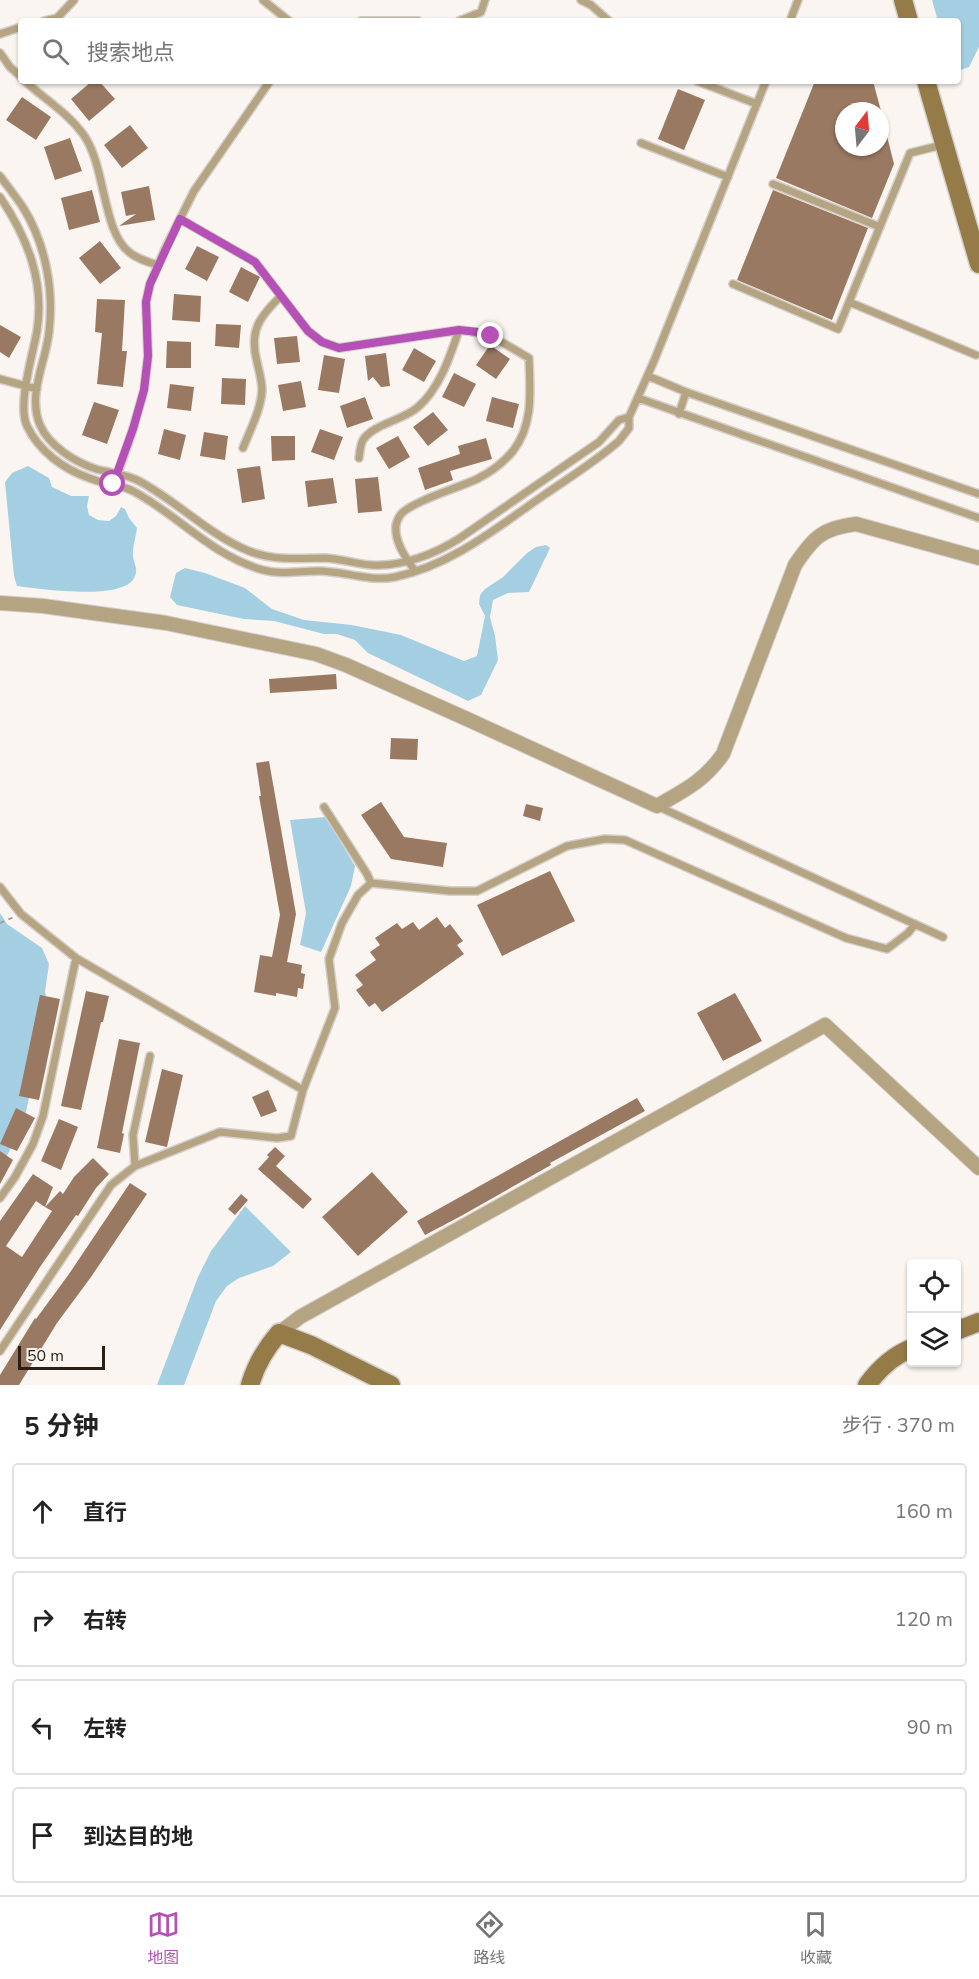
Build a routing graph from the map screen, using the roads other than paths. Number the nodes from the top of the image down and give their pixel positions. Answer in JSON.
{"nodes":[{"id":1,"x":74,"y":0,"type":"edge"},
{"id":2,"x":263,"y":0,"type":"edge"},
{"id":3,"x":485,"y":0,"type":"edge"},
{"id":4,"x":581,"y":0,"type":"edge"},
{"id":5,"x":798,"y":0,"type":"edge"},
{"id":6,"x":903,"y":0,"type":"edge"},
{"id":7,"x":57,"y":18,"type":"edge"},
{"id":8,"x":285,"y":18,"type":"edge"},
{"id":9,"x":466,"y":18,"type":"edge"},
{"id":10,"x":606,"y":18,"type":"edge"},
{"id":11,"x":791,"y":18,"type":"edge"},
{"id":12,"x":908,"y":18,"type":"edge"},
{"id":13,"x":18,"y":28,"type":"edge"},
{"id":14,"x":0,"y":34,"type":"edge"},
{"id":15,"x":0,"y":53,"type":"edge"},
{"id":16,"x":18,"y":74,"type":"edge"},
{"id":17,"x":29,"y":84,"type":"edge"},
{"id":18,"x":268,"y":84,"type":"edge"},
{"id":19,"x":705,"y":84,"type":"edge"},
{"id":20,"x":765,"y":84,"type":"edge"},
{"id":21,"x":928,"y":84,"type":"edge"},
{"id":22,"x":757,"y":104,"type":"junction"},
{"id":23,"x":641,"y":142,"type":"dead end"},
{"id":24,"x":945,"y":144,"type":"junction"},
{"id":25,"x":0,"y":176,"type":"edge"},
{"id":26,"x":728,"y":177,"type":"junction"},
{"id":27,"x":773,"y":184,"type":"dead end"},
{"id":28,"x":0,"y":196,"type":"edge"},
{"id":29,"x":180,"y":219,"type":"junction"},
{"id":30,"x":880,"y":227,"type":"junction"},
{"id":31,"x":979,"y":264,"type":"edge"},
{"id":32,"x":158,"y":265,"type":"junction"},
{"id":33,"x":733,"y":284,"type":"dead end"},
{"id":34,"x":281,"y":296,"type":"junction"},
{"id":35,"x":849,"y":302,"type":"junction"},
{"id":36,"x":459,"y":330,"type":"junction"},
{"id":37,"x":976,"y":356,"type":"dead end"},
{"id":38,"x":648,"y":376,"type":"junction"},
{"id":39,"x":0,"y":379,"type":"edge"},
{"id":40,"x":26,"y":386,"type":"junction"},
{"id":41,"x":37,"y":388,"type":"junction"},
{"id":42,"x":686,"y":392,"type":"junction"},
{"id":43,"x":638,"y":398,"type":"junction"},
{"id":44,"x":679,"y":414,"type":"junction"},
{"id":45,"x":629,"y":417,"type":"junction"},
{"id":46,"x":243,"y":448,"type":"dead end"},
{"id":47,"x":359,"y":458,"type":"dead end"},
{"id":48,"x":117,"y":474,"type":"junction"},
{"id":49,"x":113,"y":484,"type":"junction"},
{"id":50,"x":979,"y":494,"type":"edge"},
{"id":51,"x":979,"y":518,"type":"edge"},
{"id":52,"x":979,"y":558,"type":"edge"},
{"id":53,"x":408,"y":560,"type":"junction"},
{"id":54,"x":415,"y":571,"type":"junction"},
{"id":55,"x":0,"y":603,"type":"edge"},
{"id":56,"x":657,"y":806,"type":"junction"},
{"id":57,"x":324,"y":807,"type":"dead end"},
{"id":58,"x":371,"y":883,"type":"junction"},
{"id":59,"x":0,"y":887,"type":"edge"},
{"id":60,"x":915,"y":924,"type":"junction"},
{"id":61,"x":943,"y":937,"type":"dead end"},
{"id":62,"x":76,"y":958,"type":"junction"},
{"id":63,"x":150,"y":1056,"type":"dead end"},
{"id":64,"x":303,"y":1090,"type":"junction"},
{"id":65,"x":135,"y":1166,"type":"junction"},
{"id":66,"x":979,"y":1168,"type":"edge"},
{"id":67,"x":0,"y":1198,"type":"edge"},
{"id":68,"x":979,"y":1322,"type":"edge"},
{"id":69,"x":961,"y":1329,"type":"edge"},
{"id":70,"x":279,"y":1333,"type":"junction"},
{"id":71,"x":0,"y":1351,"type":"edge"},
{"id":72,"x":907,"y":1351,"type":"edge"},
{"id":73,"x":250,"y":1385,"type":"edge"},
{"id":74,"x":391,"y":1385,"type":"edge"},
{"id":75,"x":867,"y":1385,"type":"edge"}],
"edges":[{"from":1,"to":7,"type":"lane"},
{"from":2,"to":8,"type":"lane"},
{"from":3,"to":9,"type":"lane"},
{"from":4,"to":10,"type":"lane"},
{"from":5,"to":11,"type":"lane"},
{"from":6,"to":12,"type":"street"},
{"from":13,"to":14,"type":"lane"},
{"from":15,"to":16,"type":"lane"},
{"from":17,"to":32,"type":"lane"},
{"from":18,"to":29,"type":"lane"},
{"from":19,"to":22,"type":"lane"},
{"from":20,"to":22,"type":"lane"},
{"from":21,"to":24,"type":"street"},
{"from":22,"to":26,"type":"lane"},
{"from":23,"to":26,"type":"lane"},
{"from":24,"to":30,"type":"lane"},
{"from":24,"to":31,"type":"street"},
{"from":25,"to":41,"type":"lane"},
{"from":26,"to":38,"type":"lane"},
{"from":27,"to":30,"type":"lane"},
{"from":28,"to":40,"type":"lane"},
{"from":29,"to":32,"type":"lane"},
{"from":29,"to":34,"type":"lane"},
{"from":30,"to":35,"type":"lane"},
{"from":32,"to":48,"type":"lane"},
{"from":33,"to":35,"type":"lane"},
{"from":34,"to":36,"type":"lane"},
{"from":34,"to":46,"type":"lane"},
{"from":35,"to":37,"type":"lane"},
{"from":36,"to":47,"type":"lane"},
{"from":36,"to":53,"type":"lane"},
{"from":38,"to":42,"type":"lane"},
{"from":38,"to":43,"type":"lane"},
{"from":39,"to":40,"type":"lane"},
{"from":40,"to":41,"type":"lane"},
{"from":40,"to":49,"type":"lane"},
{"from":41,"to":48,"type":"lane"},
{"from":42,"to":44,"type":"lane"},
{"from":42,"to":50,"type":"lane"},
{"from":43,"to":44,"type":"lane"},
{"from":43,"to":45,"type":"lane"},
{"from":44,"to":51,"type":"lane"},
{"from":45,"to":53,"type":"lane"},
{"from":45,"to":54,"type":"lane"},
{"from":48,"to":49,"type":"lane"},
{"from":48,"to":53,"type":"lane"},
{"from":49,"to":54,"type":"lane"},
{"from":52,"to":56,"type":"street"},
{"from":53,"to":54,"type":"lane"},
{"from":55,"to":56,"type":"street"},
{"from":56,"to":60,"type":"lane"},
{"from":57,"to":58,"type":"lane"},
{"from":58,"to":60,"type":"lane"},
{"from":58,"to":64,"type":"lane"},
{"from":59,"to":62,"type":"lane"},
{"from":60,"to":61,"type":"lane"},
{"from":62,"to":64,"type":"lane"},
{"from":62,"to":67,"type":"lane"},
{"from":63,"to":65,"type":"lane"},
{"from":64,"to":65,"type":"lane"},
{"from":65,"to":71,"type":"lane"},
{"from":66,"to":70,"type":"street"},
{"from":68,"to":69,"type":"street"},
{"from":70,"to":73,"type":"street"},
{"from":70,"to":74,"type":"street"},
{"from":72,"to":75,"type":"street"}]}
